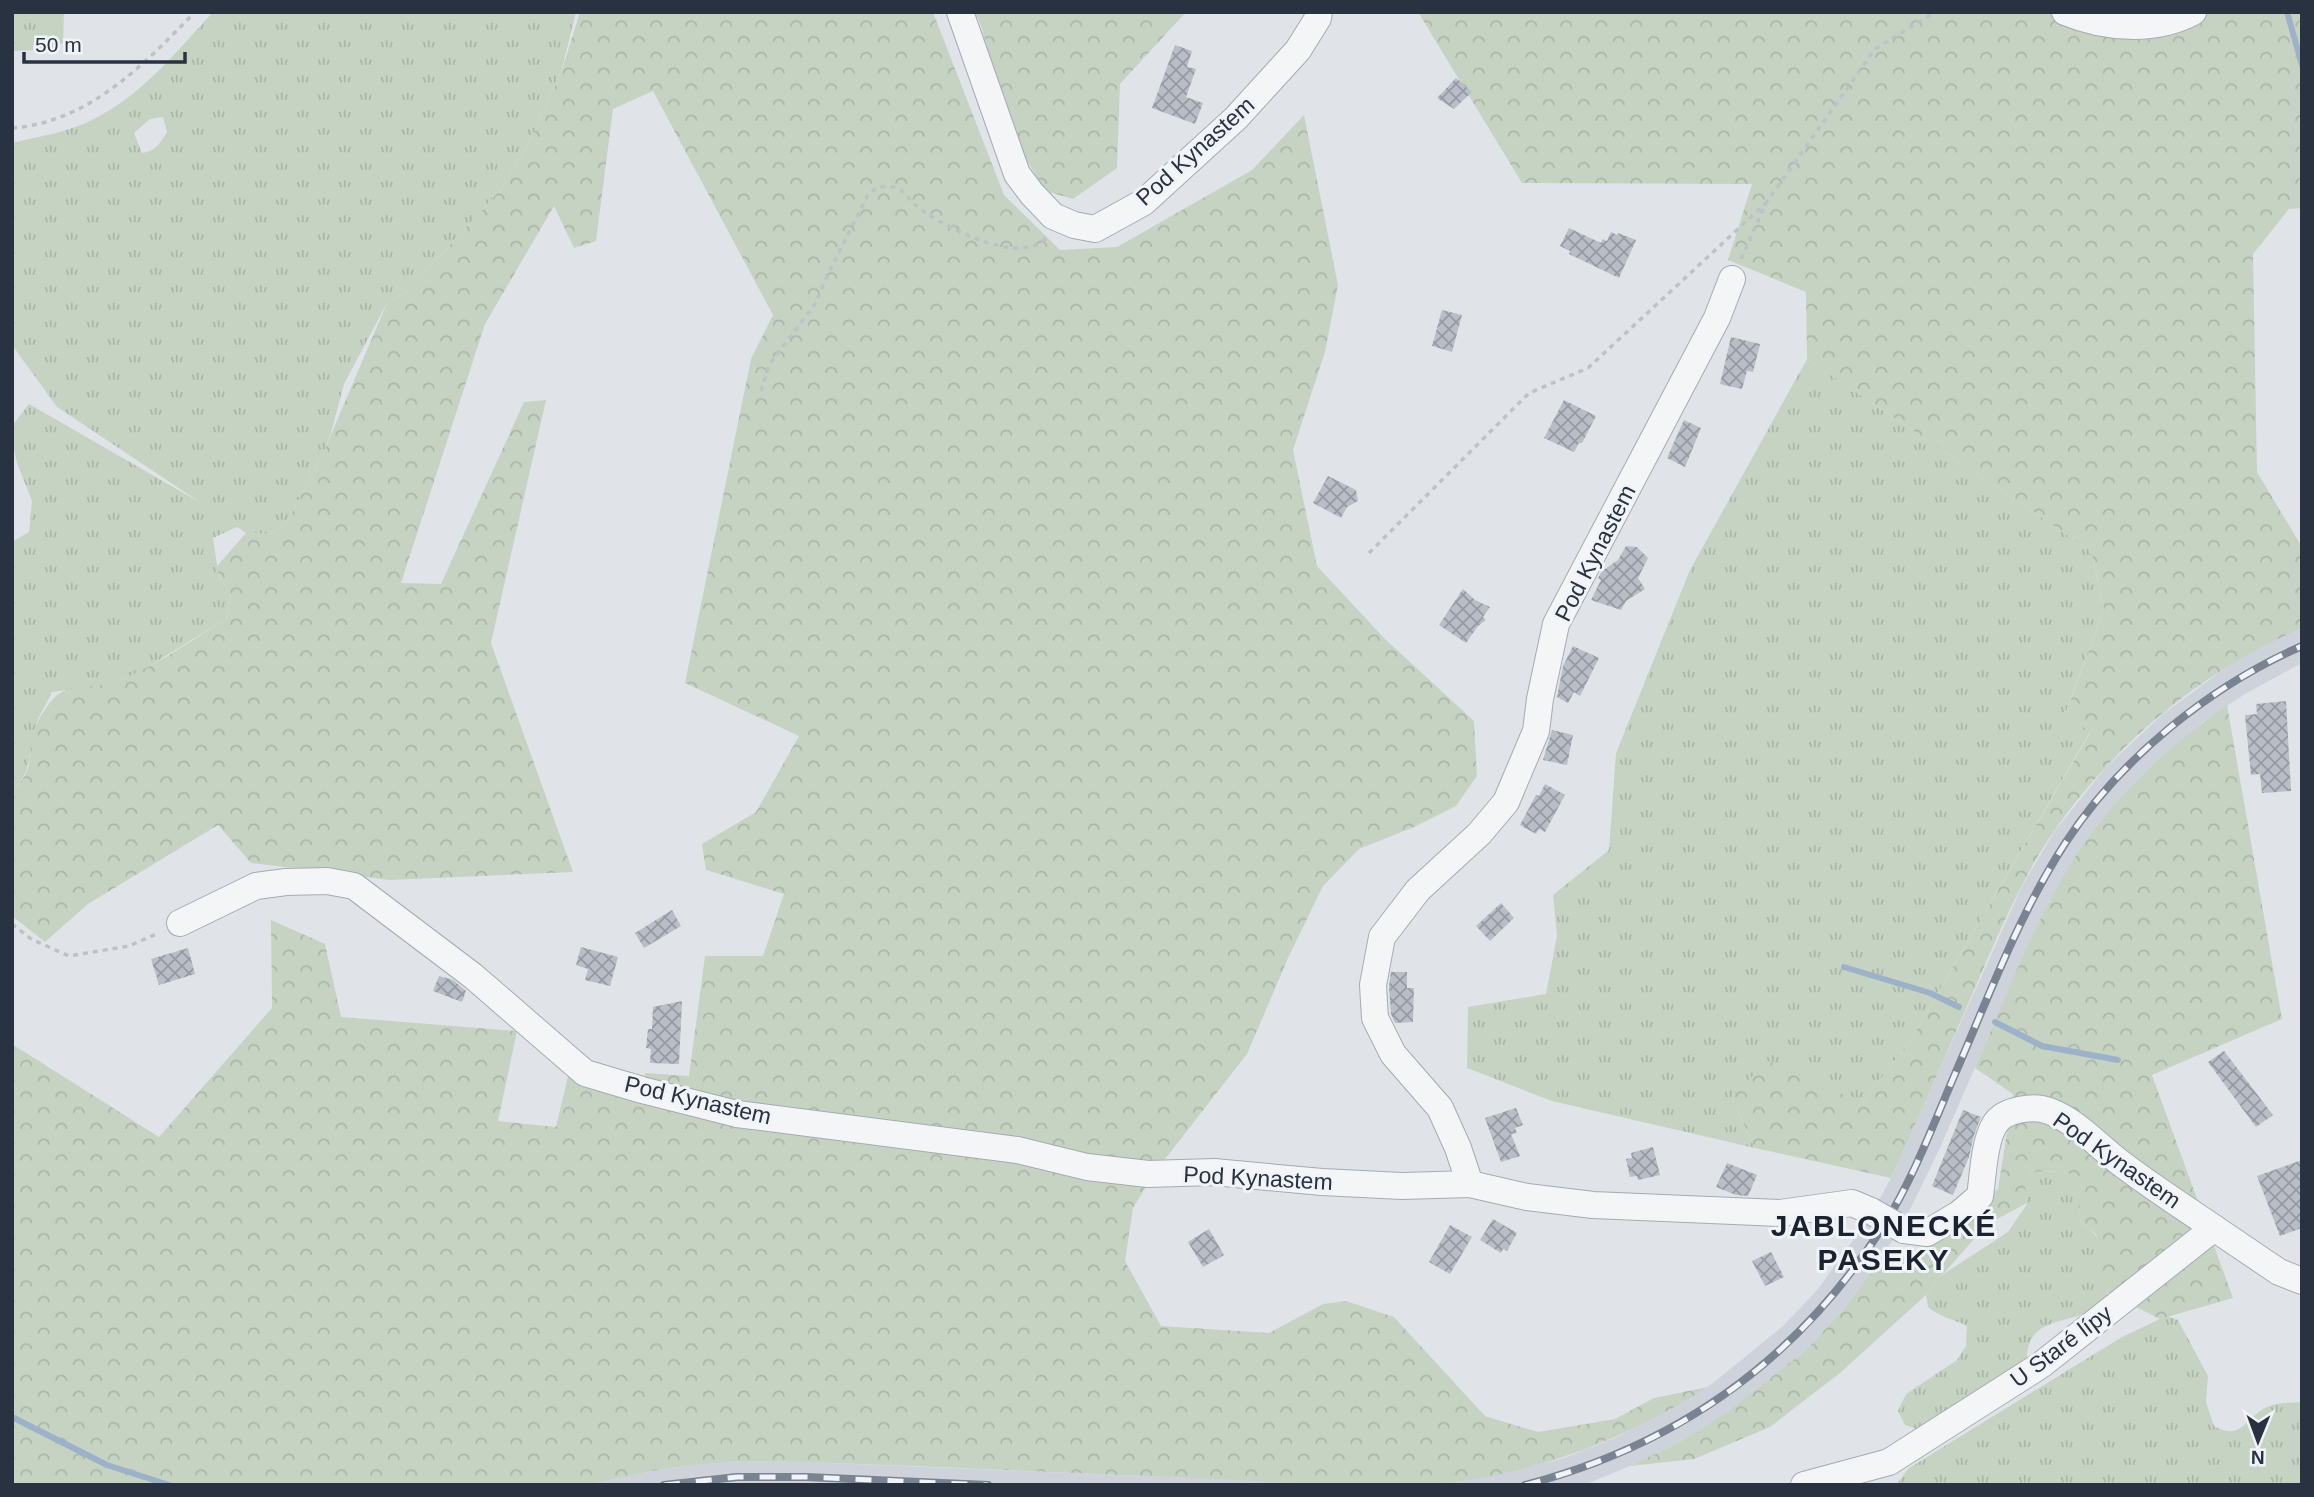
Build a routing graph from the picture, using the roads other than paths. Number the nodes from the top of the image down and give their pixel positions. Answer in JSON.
{"nodes":[{"id":1,"x":960,"y":12,"type":"edge"},
{"id":2,"x":1319,"y":12,"type":"edge"},
{"id":3,"x":2193,"y":12,"type":"edge"},
{"id":4,"x":2077,"y":17,"type":"edge"},
{"id":5,"x":1732,"y":279,"type":"road end"},
{"id":6,"x":180,"y":923,"type":"road end"},
{"id":7,"x":1470,"y":1184,"type":"junction"},
{"id":8,"x":2214,"y":1228,"type":"junction"},
{"id":9,"x":2302,"y":1281,"type":"edge"},
{"id":10,"x":1804,"y":1485,"type":"edge"}],
"edges":[{"from":1,"to":2,"type":"street","name":"Pod Kynastem"},
{"from":3,"to":4,"type":"street"},
{"from":5,"to":7,"type":"street","name":"Pod Kynastem"},
{"from":6,"to":7,"type":"street","name":"Pod Kynastem"},
{"from":7,"to":8,"type":"street","name":"Pod Kynastem","bridge":true},
{"from":8,"to":9,"type":"street"},
{"from":8,"to":10,"type":"street","name":"U Staré lípy"}]}
